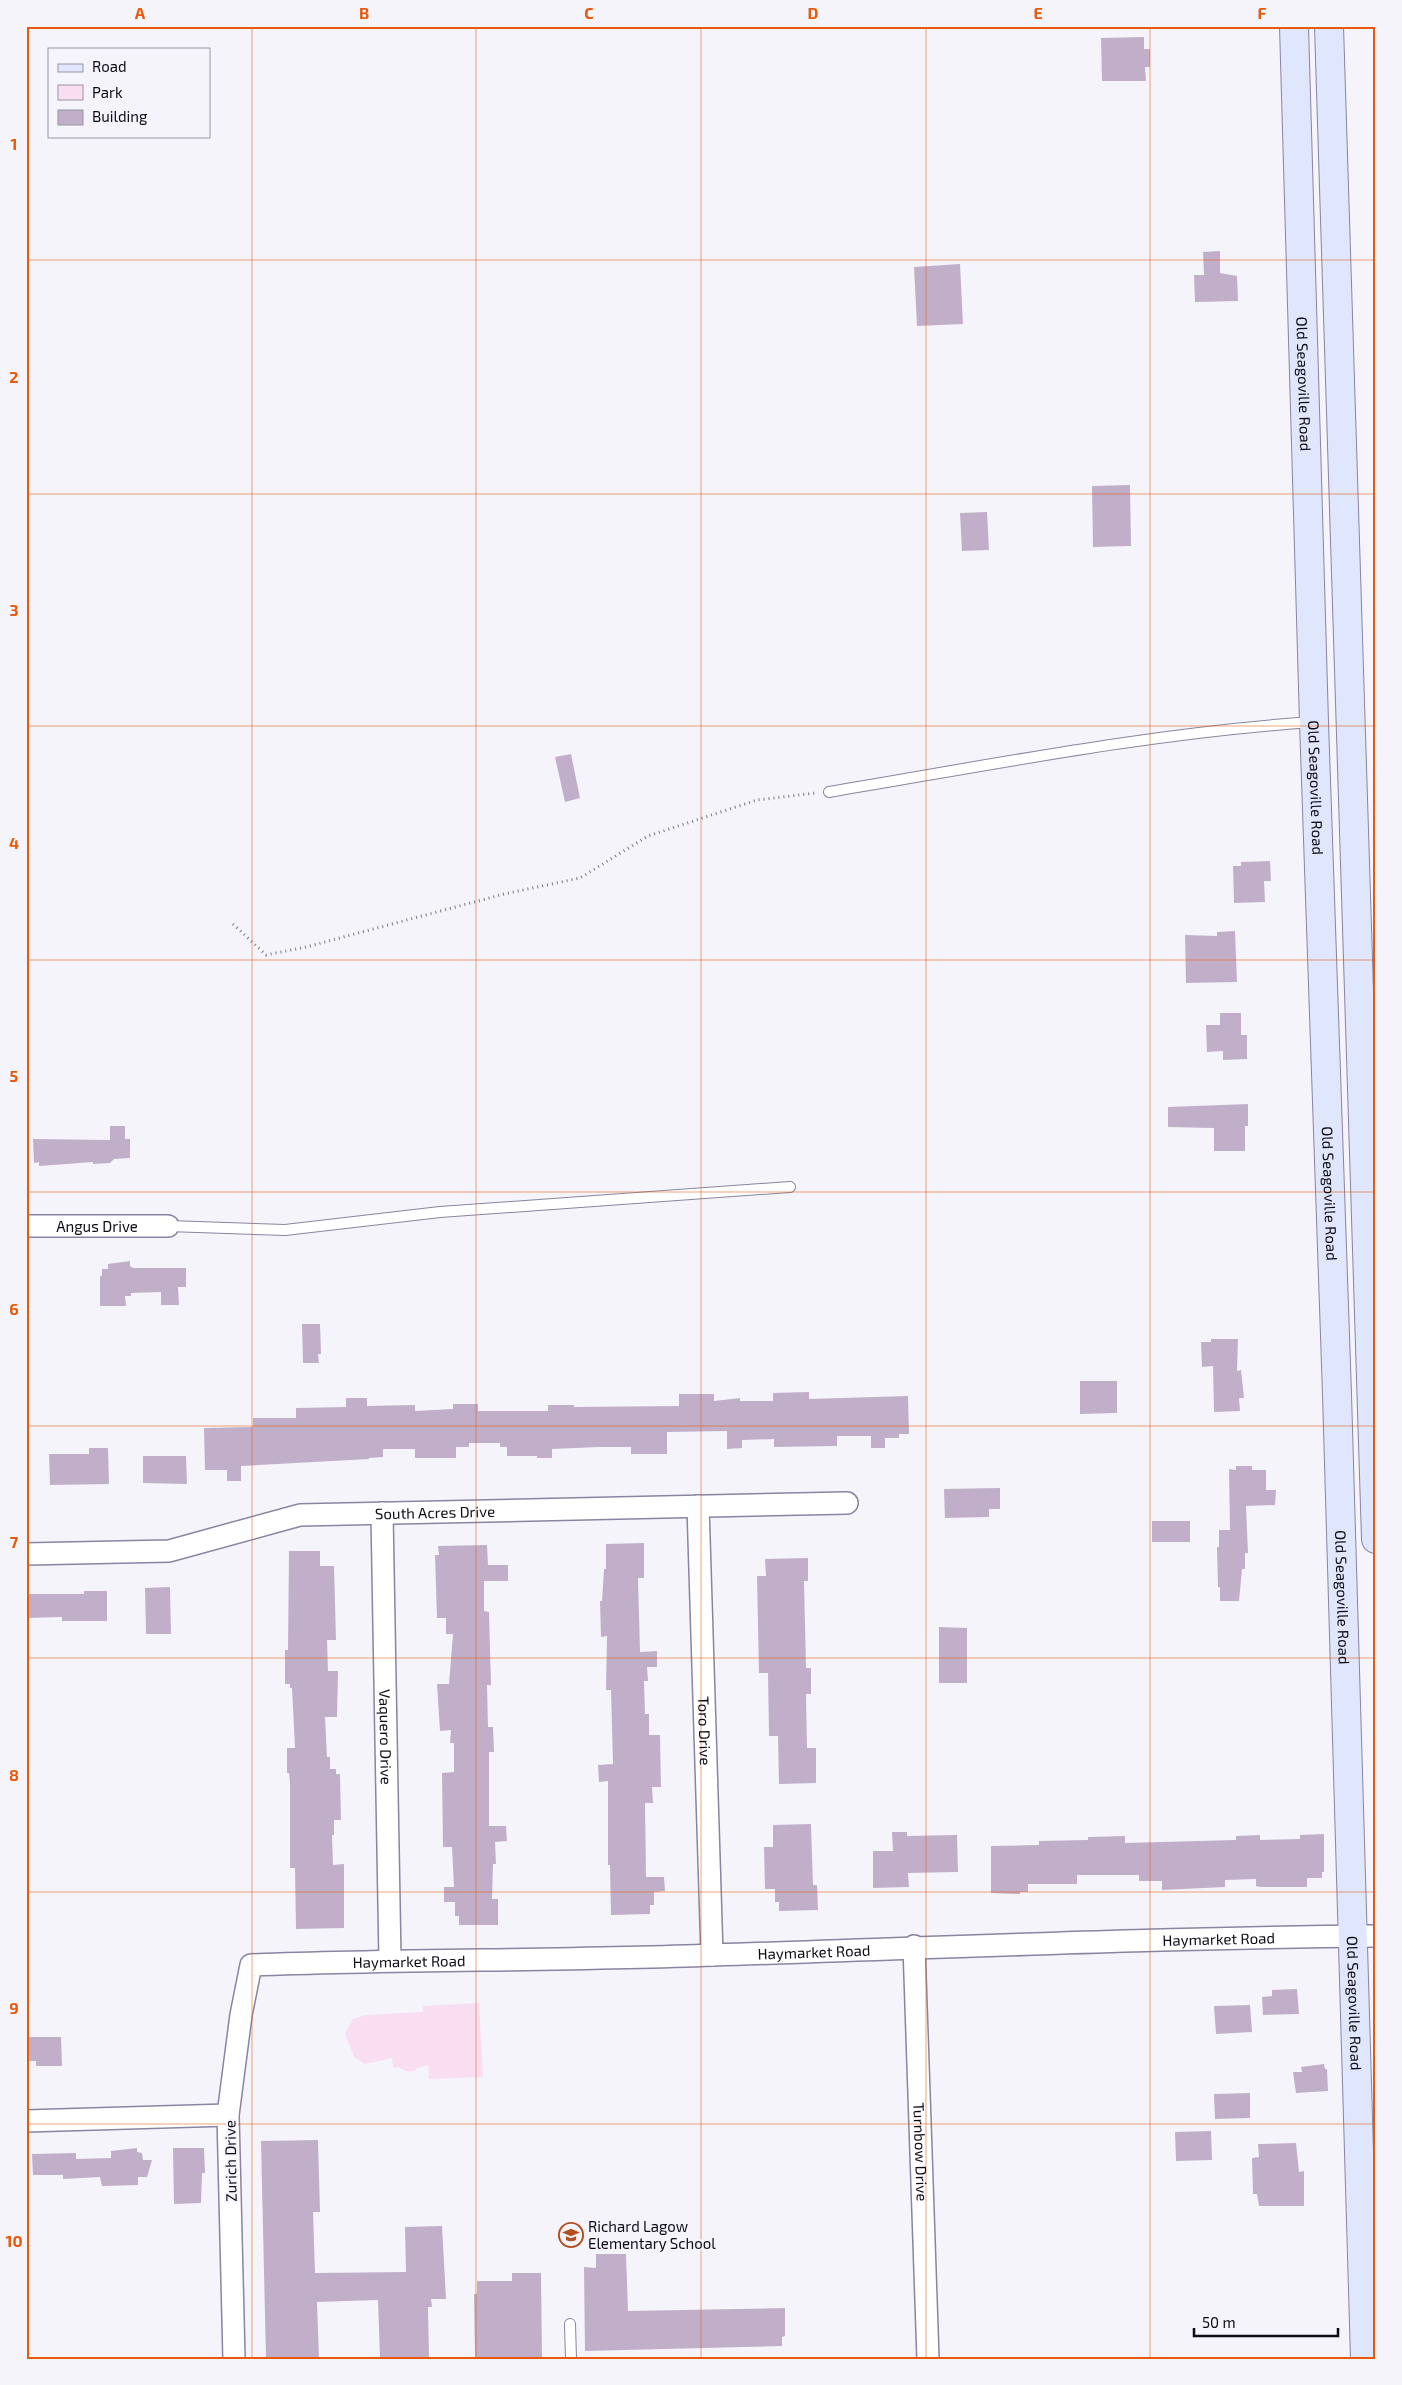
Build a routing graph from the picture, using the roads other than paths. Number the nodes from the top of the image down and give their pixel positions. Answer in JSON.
{"nodes":[{"id":1,"x":1294,"y":26,"type":"edge"},
{"id":2,"x":1329,"y":26,"type":"edge"},
{"id":3,"x":1335,"y":242,"type":"junction"},
{"id":4,"x":1299,"y":243,"type":"junction"},
{"id":5,"x":1342,"y":477,"type":"junction"},
{"id":6,"x":1306,"y":478,"type":"junction"},
{"id":7,"x":1350,"y":720,"type":"junction"},
{"id":8,"x":1314,"y":722,"type":"junction"},
{"id":9,"x":829,"y":792,"type":"road end"},
{"id":10,"x":1359,"y":1003,"type":"junction"},
{"id":11,"x":1324,"y":1004,"type":"junction"},
{"id":12,"x":790,"y":1188,"type":"dead end"},
{"id":13,"x":26,"y":1226,"type":"edge"},
{"id":14,"x":168,"y":1226,"type":"joint"},
{"id":15,"x":847,"y":1503,"type":"dead end"},
{"id":16,"x":698,"y":1506,"type":"junction"},
{"id":17,"x":382,"y":1513,"type":"junction"},
{"id":18,"x":1376,"y":1540,"type":"edge"},
{"id":19,"x":1340,"y":1542,"type":"junction"},
{"id":20,"x":26,"y":1554,"type":"edge"},
{"id":21,"x":1364,"y":1936,"type":"edge"},
{"id":22,"x":914,"y":1946,"type":"junction"},
{"id":23,"x":712,"y":1955,"type":"junction"},
{"id":24,"x":390,"y":1960,"type":"junction"},
{"id":25,"x":251,"y":1965,"type":"joint"},
{"id":26,"x":228,"y":2116,"type":"junction"},
{"id":27,"x":26,"y":2121,"type":"edge"},
{"id":28,"x":570,"y":2324,"type":"dead end"},
{"id":29,"x":234,"y":2359,"type":"edge"},
{"id":30,"x":571,"y":2359,"type":"edge"},
{"id":31,"x":928,"y":2359,"type":"edge"},
{"id":32,"x":1365,"y":2359,"type":"edge"}],
"edges":[{"from":1,"to":4,"type":"main road","name":"Old Seagoville Road"},
{"from":2,"to":3,"type":"main road"},
{"from":3,"to":4,"type":"main road"},
{"from":3,"to":5,"type":"main road"},
{"from":4,"to":6,"type":"main road","name":"Old Seagoville Road"},
{"from":5,"to":6,"type":"main road"},
{"from":5,"to":7,"type":"main road"},
{"from":6,"to":8,"type":"main road","name":"Old Seagoville Road"},
{"from":7,"to":8,"type":"main road"},
{"from":7,"to":10,"type":"main road"},
{"from":8,"to":9,"type":"lane"},
{"from":8,"to":11,"type":"main road","name":"Old Seagoville Road"},
{"from":10,"to":11,"type":"main road"},
{"from":10,"to":18,"type":"main road"},
{"from":11,"to":19,"type":"main road","name":"Old Seagoville Road"},
{"from":12,"to":14,"type":"lane"},
{"from":13,"to":14,"type":"street","name":"Angus Drive"},
{"from":15,"to":16,"type":"street","name":"South Acres Drive"},
{"from":16,"to":17,"type":"street","name":"South Acres Drive"},
{"from":16,"to":23,"type":"street","name":"Toro Drive"},
{"from":17,"to":20,"type":"street","name":"South Acres Drive"},
{"from":17,"to":24,"type":"street","name":"Vaquero Drive"},
{"from":18,"to":19,"type":"main road"},
{"from":19,"to":21,"type":"main road","name":"Old Seagoville Road"},
{"from":21,"to":22,"type":"street","name":"Haymarket Road"},
{"from":21,"to":32,"type":"main road","name":"Old Seagoville Road"},
{"from":22,"to":23,"type":"street","name":"Haymarket Road"},
{"from":22,"to":31,"type":"street","name":"Turnbow Drive"},
{"from":23,"to":24,"type":"street","name":"Haymarket Road"},
{"from":24,"to":25,"type":"street","name":"Haymarket Road"},
{"from":25,"to":26,"type":"street","name":"Zurich Drive"},
{"from":26,"to":27,"type":"street"},
{"from":26,"to":29,"type":"street","name":"Zurich Drive"},
{"from":28,"to":30,"type":"lane"}]}
